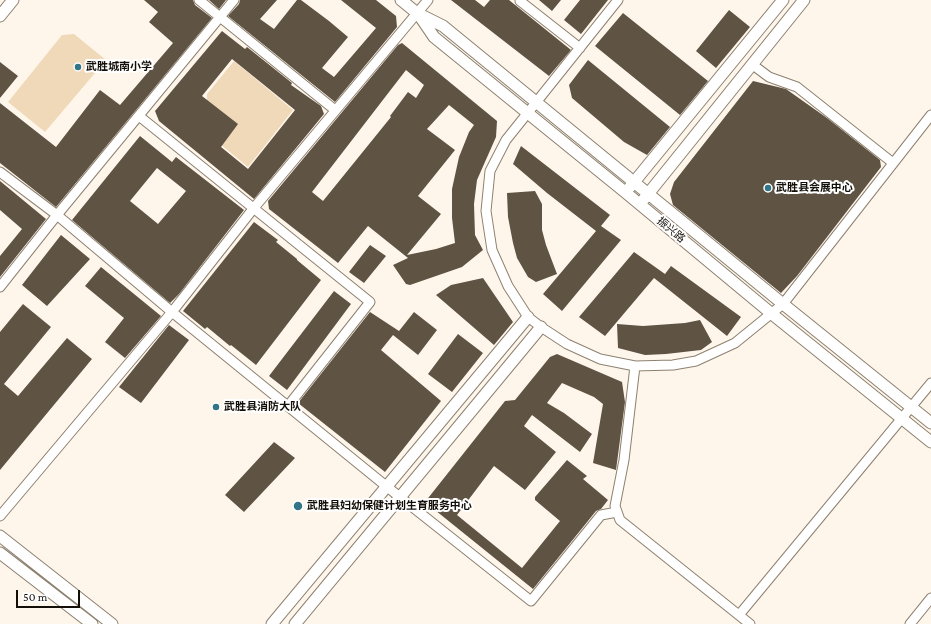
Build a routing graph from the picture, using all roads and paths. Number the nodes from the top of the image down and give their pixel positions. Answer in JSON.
{"nodes":[{"id":1,"x":13,"y":0,"type":"edge"},
{"id":2,"x":199,"y":0,"type":"edge"},
{"id":3,"x":234,"y":0,"type":"edge"},
{"id":4,"x":401,"y":0,"type":"edge"},
{"id":5,"x":428,"y":0,"type":"edge"},
{"id":6,"x":521,"y":0,"type":"edge"},
{"id":7,"x":618,"y":0,"type":"edge"},
{"id":8,"x":783,"y":0,"type":"edge"},
{"id":9,"x":804,"y":0,"type":"edge"},
{"id":10,"x":417,"y":13,"type":"junction"},
{"id":11,"x":0,"y":16,"type":"edge"},
{"id":12,"x":220,"y":17,"type":"junction"},
{"id":13,"x":580,"y":48,"type":"junction"},
{"id":14,"x":753,"y":65,"type":"junction"},
{"id":15,"x":536,"y":104,"type":"junction"},
{"id":16,"x":335,"y":110,"type":"junction"},
{"id":17,"x":528,"y":114,"type":"junction"},
{"id":18,"x":931,"y":115,"type":"edge"},
{"id":19,"x":138,"y":116,"type":"junction"},
{"id":20,"x":893,"y":163,"type":"junction"},
{"id":21,"x":0,"y":172,"type":"edge"},
{"id":22,"x":635,"y":182,"type":"junction"},
{"id":23,"x":625,"y":192,"type":"junction"},
{"id":24,"x":648,"y":194,"type":"junction"},
{"id":25,"x":640,"y":204,"type":"junction"},
{"id":26,"x":253,"y":209,"type":"junction"},
{"id":27,"x":57,"y":215,"type":"junction"},
{"id":28,"x":0,"y":287,"type":"edge"},
{"id":29,"x":783,"y":304,"type":"junction"},
{"id":30,"x":172,"y":312,"type":"junction"},
{"id":31,"x":772,"y":314,"type":"junction"},
{"id":32,"x":528,"y":317,"type":"junction"},
{"id":33,"x":541,"y":328,"type":"junction"},
{"id":34,"x":635,"y":366,"type":"junction"},
{"id":35,"x":931,"y":383,"type":"edge"},
{"id":36,"x":288,"y":406,"type":"junction"},
{"id":37,"x":912,"y":407,"type":"junction"},
{"id":38,"x":903,"y":418,"type":"junction"},
{"id":39,"x":931,"y":423,"type":"edge"},
{"id":40,"x":931,"y":442,"type":"edge"},
{"id":41,"x":386,"y":486,"type":"junction"},
{"id":42,"x":401,"y":498,"type":"junction"},
{"id":43,"x":617,"y":512,"type":"junction"},
{"id":44,"x":0,"y":516,"type":"edge"},
{"id":45,"x":0,"y":536,"type":"edge"},
{"id":46,"x":0,"y":553,"type":"edge"},
{"id":47,"x":931,"y":598,"type":"edge"},
{"id":48,"x":739,"y":615,"type":"junction"},
{"id":49,"x":92,"y":624,"type":"edge"},
{"id":50,"x":112,"y":624,"type":"edge"},
{"id":51,"x":272,"y":624,"type":"edge"},
{"id":52,"x":295,"y":624,"type":"edge"},
{"id":53,"x":750,"y":624,"type":"edge"},
{"id":54,"x":910,"y":624,"type":"edge"}],
"edges":[{"from":1,"to":11,"type":"main road"},
{"from":2,"to":12,"type":"street"},
{"from":3,"to":12,"type":"street"},
{"from":4,"to":10,"type":"main road","name":"振兴路"},
{"from":5,"to":10,"type":"street"},
{"from":6,"to":13,"type":"street"},
{"from":7,"to":13,"type":"street"},
{"from":8,"to":22,"type":"main road"},
{"from":9,"to":14,"type":"main road"},
{"from":10,"to":15,"type":"main road","name":"振兴路"},
{"from":10,"to":16,"type":"street"},
{"from":10,"to":17,"type":"main road","name":"振兴路"},
{"from":12,"to":16,"type":"street"},
{"from":12,"to":19,"type":"street"},
{"from":13,"to":15,"type":"street"},
{"from":14,"to":20,"type":"street"},
{"from":14,"to":24,"type":"main road"},
{"from":15,"to":17,"type":"street"},
{"from":15,"to":22,"type":"main road","name":"振兴路"},
{"from":16,"to":26,"type":"street"},
{"from":17,"to":23,"type":"main road","name":"振兴路"},
{"from":17,"to":32,"type":"street"},
{"from":18,"to":20,"type":"street"},
{"from":19,"to":26,"type":"street"},
{"from":19,"to":27,"type":"street"},
{"from":20,"to":29,"type":"street"},
{"from":21,"to":27,"type":"street"},
{"from":22,"to":23,"type":"main road"},
{"from":22,"to":24,"type":"main road","name":"振兴路"},
{"from":23,"to":25,"type":"main road","name":"振兴路"},
{"from":24,"to":25,"type":"main road"},
{"from":24,"to":29,"type":"main road","name":"振兴路"},
{"from":25,"to":31,"type":"main road","name":"振兴路"},
{"from":26,"to":30,"type":"street"},
{"from":26,"to":36,"type":"street"},
{"from":27,"to":28,"type":"street"},
{"from":27,"to":30,"type":"street"},
{"from":29,"to":31,"type":"street"},
{"from":29,"to":37,"type":"main road","name":"振兴路"},
{"from":30,"to":36,"type":"street"},
{"from":30,"to":44,"type":"street"},
{"from":31,"to":34,"type":"street"},
{"from":31,"to":38,"type":"main road","name":"振兴路"},
{"from":32,"to":33,"type":"street"},
{"from":32,"to":41,"type":"main road"},
{"from":33,"to":34,"type":"street"},
{"from":33,"to":42,"type":"main road"},
{"from":34,"to":43,"type":"street"},
{"from":35,"to":37,"type":"street"},
{"from":36,"to":41,"type":"street"},
{"from":37,"to":38,"type":"street"},
{"from":37,"to":39,"type":"main road","name":"振兴路"},
{"from":38,"to":40,"type":"main road","name":"振兴路"},
{"from":38,"to":48,"type":"street"},
{"from":41,"to":42,"type":"street"},
{"from":41,"to":51,"type":"main road"},
{"from":42,"to":43,"type":"street"},
{"from":42,"to":52,"type":"main road"},
{"from":43,"to":48,"type":"street"},
{"from":45,"to":50,"type":"main road"},
{"from":46,"to":49,"type":"main road"},
{"from":47,"to":54,"type":"street"},
{"from":48,"to":53,"type":"street"}]}
